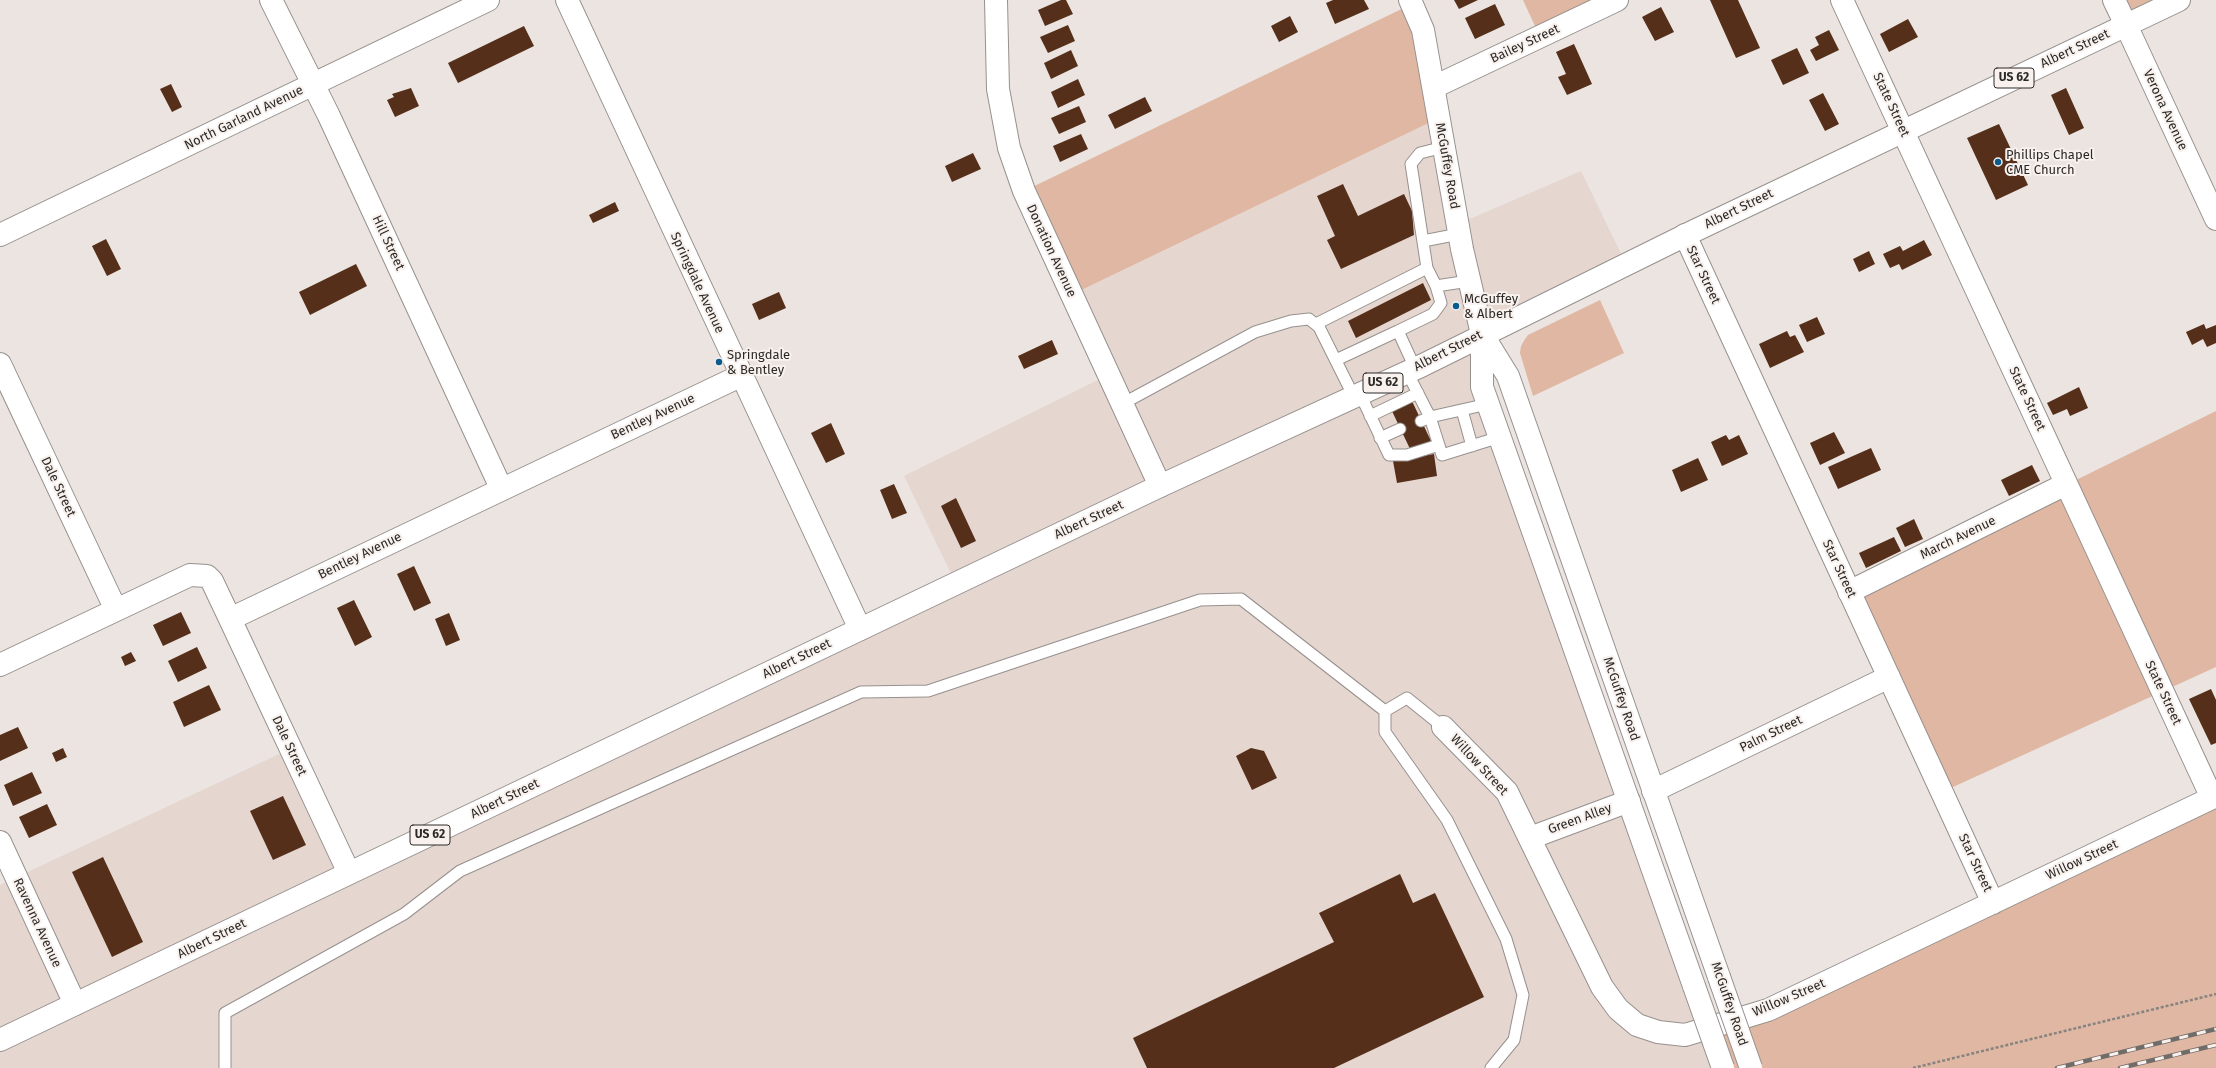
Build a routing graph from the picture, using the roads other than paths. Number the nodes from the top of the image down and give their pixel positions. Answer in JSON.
{"nodes":[{"id":1,"x":271,"y":0,"type":"edge"},
{"id":2,"x":488,"y":0,"type":"edge"},
{"id":3,"x":567,"y":0,"type":"edge"},
{"id":4,"x":996,"y":0,"type":"edge"},
{"id":5,"x":1410,"y":0,"type":"edge"},
{"id":6,"x":1617,"y":0,"type":"edge"},
{"id":7,"x":1842,"y":0,"type":"edge"},
{"id":8,"x":2114,"y":0,"type":"edge"},
{"id":9,"x":2179,"y":0,"type":"edge"},
{"id":10,"x":2126,"y":25,"type":"junction"},
{"id":11,"x":313,"y":84,"type":"junction"},
{"id":12,"x":1434,"y":87,"type":"junction"},
{"id":13,"x":1903,"y":131,"type":"junction"},
{"id":14,"x":1444,"y":147,"type":"junction"},
{"id":15,"x":2216,"y":219,"type":"edge"},
{"id":16,"x":1460,"y":234,"type":"junction"},
{"id":17,"x":0,"y":235,"type":"edge"},
{"id":18,"x":1685,"y":235,"type":"junction"},
{"id":19,"x":1423,"y":241,"type":"junction"},
{"id":20,"x":1427,"y":268,"type":"junction"},
{"id":21,"x":1469,"y":281,"type":"junction"},
{"id":22,"x":1436,"y":286,"type":"junction"},
{"id":23,"x":1316,"y":324,"type":"junction"},
{"id":24,"x":1398,"y":331,"type":"junction"},
{"id":25,"x":1482,"y":334,"type":"junction"},
{"id":26,"x":1336,"y":360,"type":"junction"},
{"id":27,"x":0,"y":364,"type":"edge"},
{"id":28,"x":1411,"y":370,"type":"junction"},
{"id":29,"x":740,"y":376,"type":"junction"},
{"id":30,"x":1418,"y":393,"type":"junction"},
{"id":31,"x":1356,"y":395,"type":"junction"},
{"id":32,"x":1122,"y":404,"type":"junction"},
{"id":33,"x":1488,"y":404,"type":"junction"},
{"id":34,"x":1462,"y":410,"type":"junction"},
{"id":35,"x":1370,"y":416,"type":"junction"},
{"id":36,"x":1425,"y":419,"type":"junction"},
{"id":37,"x":1400,"y":429,"type":"dead end"},
{"id":38,"x":1500,"y":437,"type":"junction"},
{"id":39,"x":1380,"y":438,"type":"junction"},
{"id":40,"x":1439,"y":445,"type":"junction"},
{"id":41,"x":1472,"y":446,"type":"junction"},
{"id":42,"x":2066,"y":484,"type":"junction"},
{"id":43,"x":1160,"y":486,"type":"junction"},
{"id":44,"x":501,"y":488,"type":"junction"},
{"id":45,"x":1850,"y":592,"type":"junction"},
{"id":46,"x":116,"y":610,"type":"junction"},
{"id":47,"x":230,"y":619,"type":"junction"},
{"id":48,"x":860,"y":629,"type":"junction"},
{"id":49,"x":0,"y":665,"type":"edge"},
{"id":50,"x":1889,"y":677,"type":"junction"},
{"id":51,"x":1385,"y":711,"type":"junction"},
{"id":52,"x":1443,"y":727,"type":"joint"},
{"id":53,"x":1653,"y":792,"type":"junction"},
{"id":54,"x":2214,"y":798,"type":"edge"},
{"id":55,"x":1629,"y":801,"type":"junction"},
{"id":56,"x":1530,"y":838,"type":"junction"},
{"id":57,"x":0,"y":842,"type":"edge"},
{"id":58,"x":349,"y":873,"type":"junction"},
{"id":59,"x":1993,"y":903,"type":"junction"},
{"id":60,"x":75,"y":1004,"type":"junction"},
{"id":61,"x":0,"y":1040,"type":"edge"},
{"id":62,"x":225,"y":1068,"type":"edge"},
{"id":63,"x":1491,"y":1068,"type":"edge"},
{"id":64,"x":1723,"y":1068,"type":"edge"},
{"id":65,"x":1751,"y":1068,"type":"edge"}],
"edges":[{"from":1,"to":11,"type":"street","name":"Hill Street"},
{"from":2,"to":11,"type":"street","name":"North Garland Avenue"},
{"from":3,"to":29,"type":"street","name":"Springdale Avenue"},
{"from":4,"to":32,"type":"street","name":"Donation Avenue"},
{"from":5,"to":12,"type":"street","name":"McGuffey Road"},
{"from":6,"to":12,"type":"street","name":"Bailey Street"},
{"from":7,"to":13,"type":"street","name":"State Street"},
{"from":8,"to":10,"type":"street","name":"Verona Avenue"},
{"from":9,"to":10,"type":"street","name":"Albert Street","number":"US 62"},
{"from":10,"to":13,"type":"street","name":"Albert Street","number":"US 62"},
{"from":10,"to":15,"type":"street","name":"Verona Avenue"},
{"from":11,"to":17,"type":"street","name":"North Garland Avenue"},
{"from":11,"to":44,"type":"street","name":"Hill Street"},
{"from":12,"to":14,"type":"street","name":"McGuffey Road"},
{"from":13,"to":18,"type":"street","name":"Albert Street","number":"US 62"},
{"from":13,"to":42,"type":"street","name":"State Street"},
{"from":14,"to":16,"type":"street","name":"McGuffey Road"},
{"from":14,"to":19,"type":"lane"},
{"from":16,"to":19,"type":"lane"},
{"from":16,"to":21,"type":"street","name":"McGuffey Road"},
{"from":18,"to":25,"type":"street","name":"Albert Street","number":"US 62"},
{"from":18,"to":45,"type":"street","name":"Star Street"},
{"from":19,"to":20,"type":"lane"},
{"from":20,"to":22,"type":"lane"},
{"from":20,"to":23,"type":"lane"},
{"from":21,"to":22,"type":"lane"},
{"from":21,"to":25,"type":"street","name":"McGuffey Road"},
{"from":22,"to":24,"type":"lane"},
{"from":23,"to":26,"type":"lane"},
{"from":23,"to":32,"type":"lane"},
{"from":24,"to":26,"type":"lane"},
{"from":24,"to":28,"type":"lane"},
{"from":25,"to":28,"type":"street","name":"Albert Street","number":"US 62"},
{"from":25,"to":33,"type":"street","name":"McGuffey Road"},
{"from":25,"to":53,"type":"street","name":"McGuffey Road"},
{"from":26,"to":31,"type":"lane"},
{"from":27,"to":46,"type":"street","name":"Dale Street"},
{"from":28,"to":30,"type":"lane"},
{"from":28,"to":31,"type":"street","name":"Albert Street","number":"US 62"},
{"from":29,"to":44,"type":"street","name":"Bentley Avenue"},
{"from":29,"to":48,"type":"street","name":"Springdale Avenue"},
{"from":30,"to":35,"type":"lane"},
{"from":30,"to":36,"type":"lane"},
{"from":31,"to":35,"type":"lane"},
{"from":31,"to":43,"type":"street","name":"Albert Street","number":"US 62"},
{"from":32,"to":43,"type":"street","name":"Donation Avenue"},
{"from":33,"to":34,"type":"lane"},
{"from":33,"to":38,"type":"street","name":"McGuffey Road"},
{"from":34,"to":36,"type":"lane"},
{"from":34,"to":41,"type":"lane"},
{"from":35,"to":39,"type":"lane"},
{"from":36,"to":40,"type":"lane"},
{"from":37,"to":39,"type":"lane"},
{"from":38,"to":41,"type":"lane"},
{"from":38,"to":55,"type":"street","name":"McGuffey Road"},
{"from":39,"to":40,"type":"lane"},
{"from":40,"to":41,"type":"lane"},
{"from":42,"to":45,"type":"street","name":"March Avenue"},
{"from":42,"to":54,"type":"street","name":"State Street"},
{"from":43,"to":48,"type":"street","name":"Albert Street","number":"US 62"},
{"from":44,"to":47,"type":"street","name":"Bentley Avenue"},
{"from":45,"to":50,"type":"street","name":"Star Street"},
{"from":46,"to":47,"type":"street"},
{"from":46,"to":49,"type":"street"},
{"from":47,"to":58,"type":"street","name":"Dale Street"},
{"from":48,"to":58,"type":"street","name":"Albert Street","number":"US 62"},
{"from":50,"to":53,"type":"street","name":"Palm Street"},
{"from":50,"to":59,"type":"street","name":"Star Street"},
{"from":51,"to":52,"type":"lane"},
{"from":51,"to":62,"type":"lane"},
{"from":51,"to":63,"type":"lane"},
{"from":52,"to":56,"type":"street","name":"Willow Street"},
{"from":53,"to":65,"type":"street","name":"McGuffey Road","bridge":true},
{"from":54,"to":59,"type":"street","name":"Willow Street"},
{"from":55,"to":56,"type":"street","name":"Green Alley"},
{"from":55,"to":64,"type":"street","name":"McGuffey Road","bridge":true},
{"from":56,"to":59,"type":"street","name":"Willow Street"},
{"from":57,"to":60,"type":"street","name":"Ravenna Avenue"},
{"from":58,"to":60,"type":"street","name":"Albert Street","number":"US 62"},
{"from":60,"to":61,"type":"street","name":"Albert Street","number":"US 62"}]}
